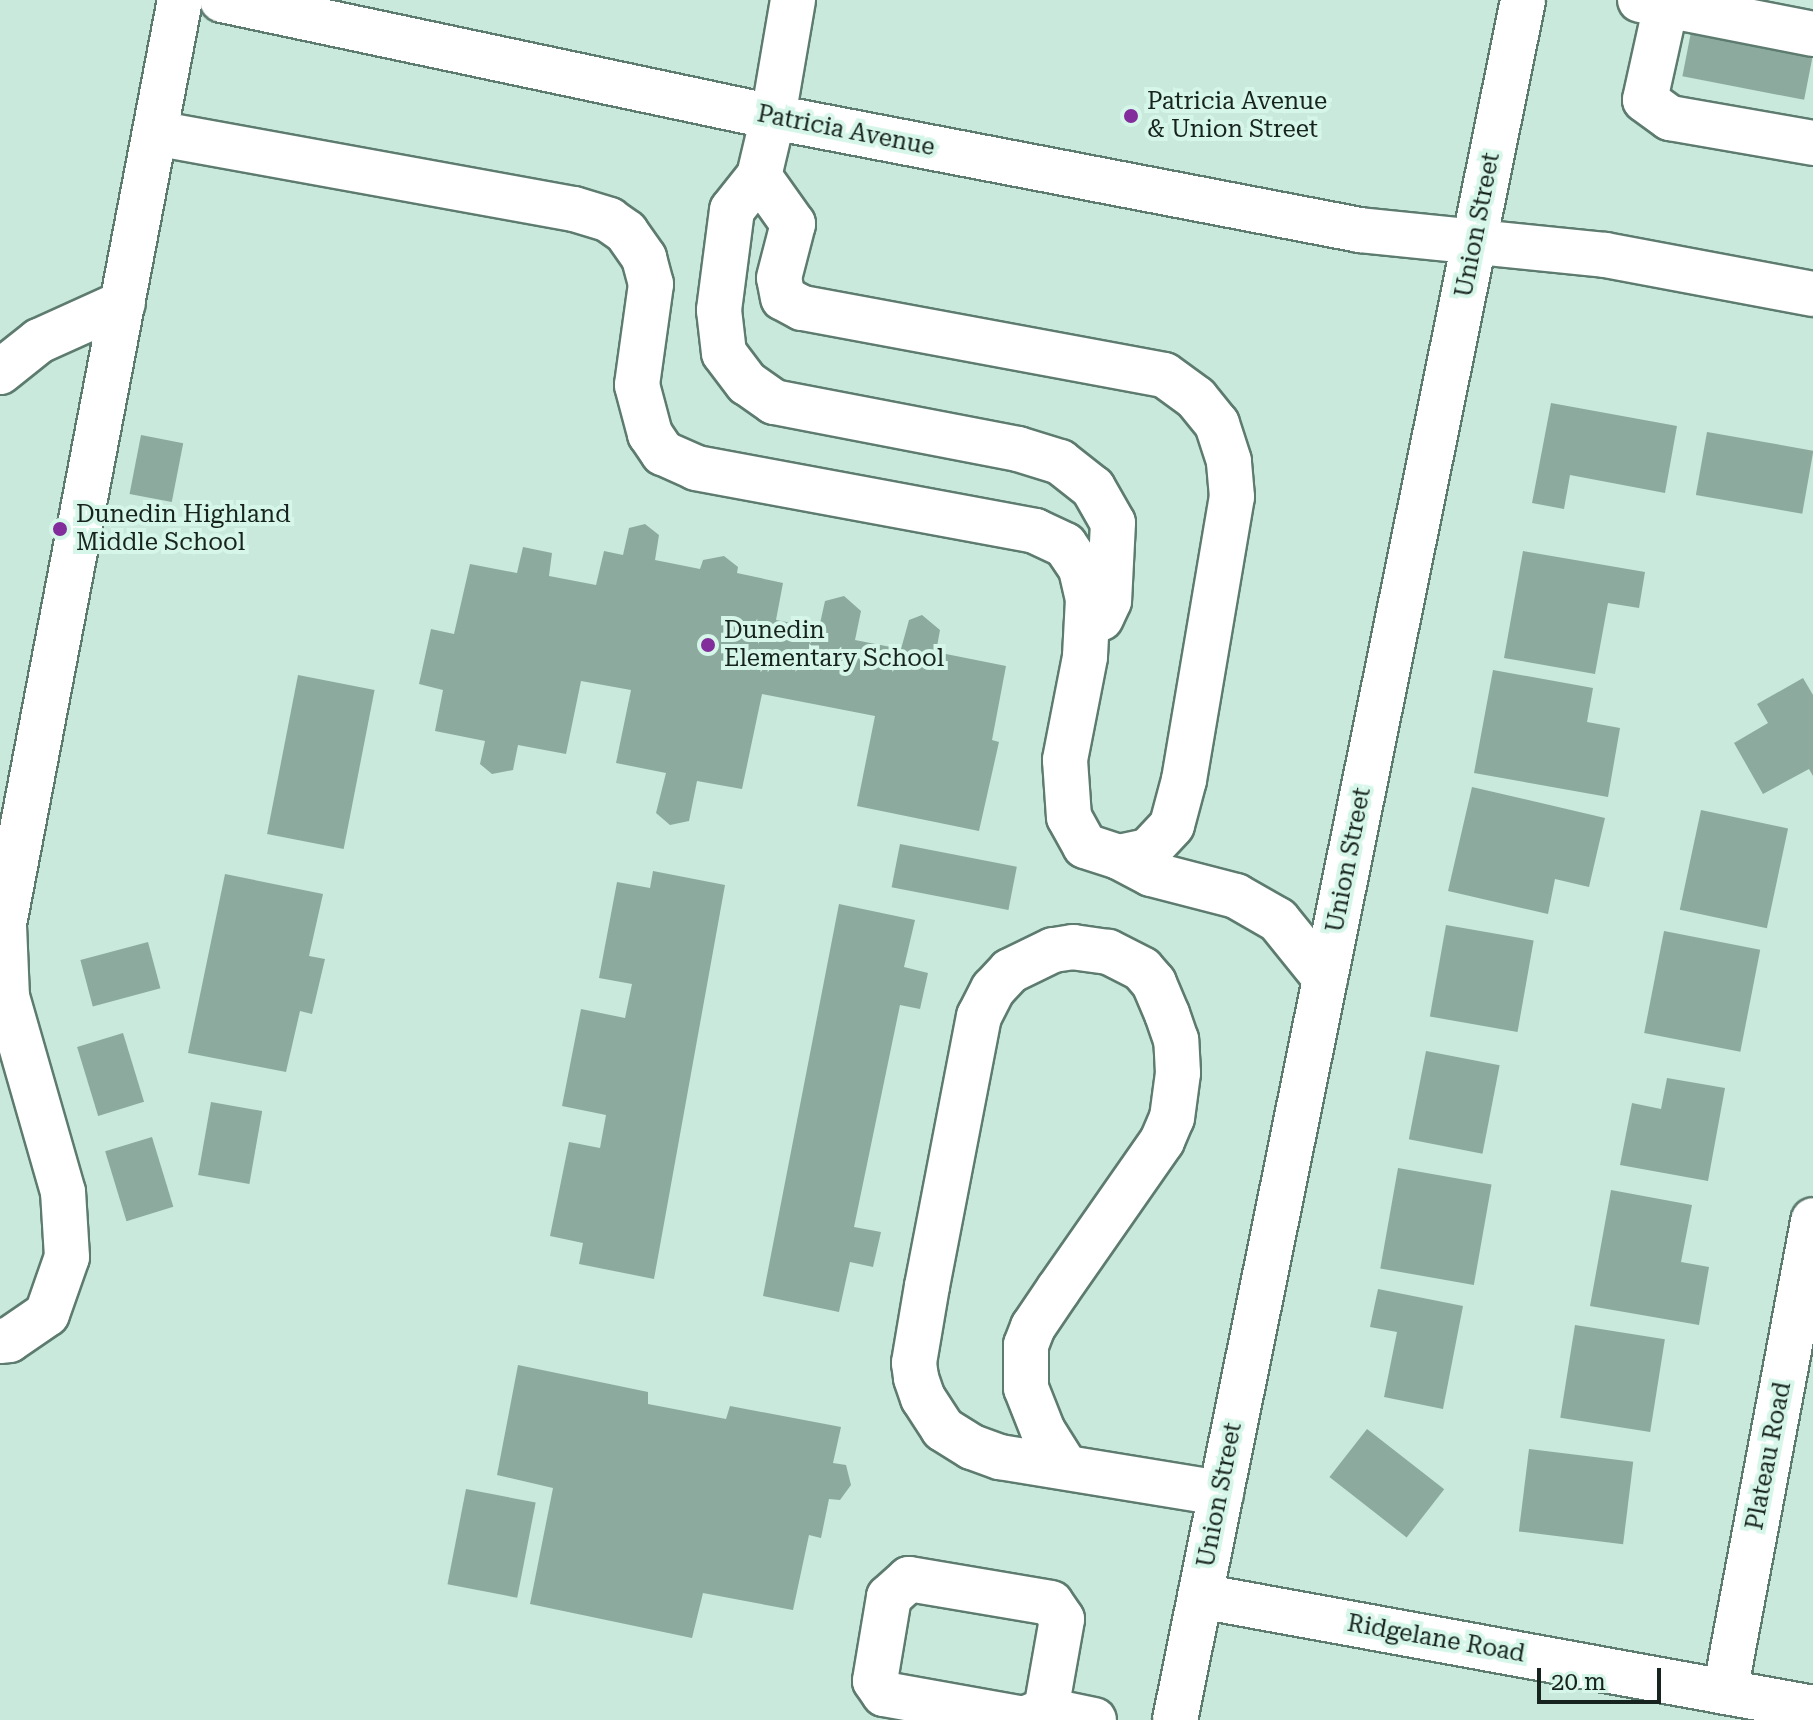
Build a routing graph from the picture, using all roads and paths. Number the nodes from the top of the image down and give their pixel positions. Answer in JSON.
{"nodes":[{"id":1,"x":180,"y":0,"type":"edge"},
{"id":2,"x":793,"y":0,"type":"edge"},
{"id":3,"x":1523,"y":0,"type":"edge"},
{"id":4,"x":1653,"y":2,"type":"edge"},
{"id":5,"x":248,"y":3,"type":"edge"},
{"id":6,"x":370,"y":14,"type":"edge"},
{"id":7,"x":1813,"y":34,"type":"edge"},
{"id":8,"x":773,"y":117,"type":"junction"},
{"id":9,"x":155,"y":133,"type":"junction"},
{"id":10,"x":1813,"y":143,"type":"edge"},
{"id":11,"x":759,"y":176,"type":"junction"},
{"id":12,"x":1474,"y":242,"type":"junction"},
{"id":13,"x":1813,"y":294,"type":"edge"},
{"id":14,"x":782,"y":295,"type":"junction"},
{"id":15,"x":123,"y":303,"type":"junction"},
{"id":16,"x":719,"y":310,"type":"junction"},
{"id":17,"x":0,"y":372,"type":"edge"},
{"id":18,"x":1085,"y":657,"type":"junction"},
{"id":19,"x":1119,"y":857,"type":"junction"},
{"id":20,"x":1325,"y":978,"type":"junction"},
{"id":21,"x":1813,"y":1220,"type":"edge"},
{"id":22,"x":0,"y":1341,"type":"edge"},
{"id":23,"x":1065,"y":1466,"type":"junction"},
{"id":24,"x":1221,"y":1493,"type":"junction"},
{"id":25,"x":1200,"y":1596,"type":"junction"},
{"id":26,"x":1725,"y":1692,"type":"junction"},
{"id":27,"x":1813,"y":1708,"type":"edge"},
{"id":28,"x":1046,"y":1710,"type":"dead end"},
{"id":29,"x":1094,"y":1720,"type":"edge"},
{"id":30,"x":1175,"y":1720,"type":"edge"}],
"edges":[{"from":1,"to":9,"type":"street"},
{"from":2,"to":8,"type":"street"},
{"from":3,"to":12,"type":"street","name":"Union Street"},
{"from":4,"to":7,"type":"street"},
{"from":4,"to":10,"type":"street"},
{"from":5,"to":6,"type":"street","name":"Patricia Avenue"},
{"from":6,"to":8,"type":"street","name":"Patricia Avenue"},
{"from":8,"to":11,"type":"street"},
{"from":8,"to":12,"type":"street","name":"Patricia Avenue"},
{"from":9,"to":15,"type":"street"},
{"from":9,"to":18,"type":"street"},
{"from":11,"to":14,"type":"street"},
{"from":11,"to":16,"type":"street"},
{"from":12,"to":13,"type":"street","name":"Patricia Avenue"},
{"from":12,"to":20,"type":"street","name":"Union Street"},
{"from":14,"to":16,"type":"street"},
{"from":14,"to":19,"type":"street"},
{"from":15,"to":17,"type":"street"},
{"from":15,"to":22,"type":"street"},
{"from":16,"to":18,"type":"street"},
{"from":18,"to":19,"type":"street"},
{"from":19,"to":20,"type":"street"},
{"from":20,"to":24,"type":"street","name":"Union Street"},
{"from":21,"to":26,"type":"street","name":"Plateau Road"},
{"from":23,"to":23,"type":"street"},
{"from":23,"to":24,"type":"street"},
{"from":24,"to":25,"type":"street","name":"Union Street"},
{"from":25,"to":26,"type":"street","name":"Ridgelane Road"},
{"from":25,"to":30,"type":"street","name":"Union Street"},
{"from":26,"to":27,"type":"street","name":"Ridgelane Road"},
{"from":28,"to":29,"type":"street"}]}
